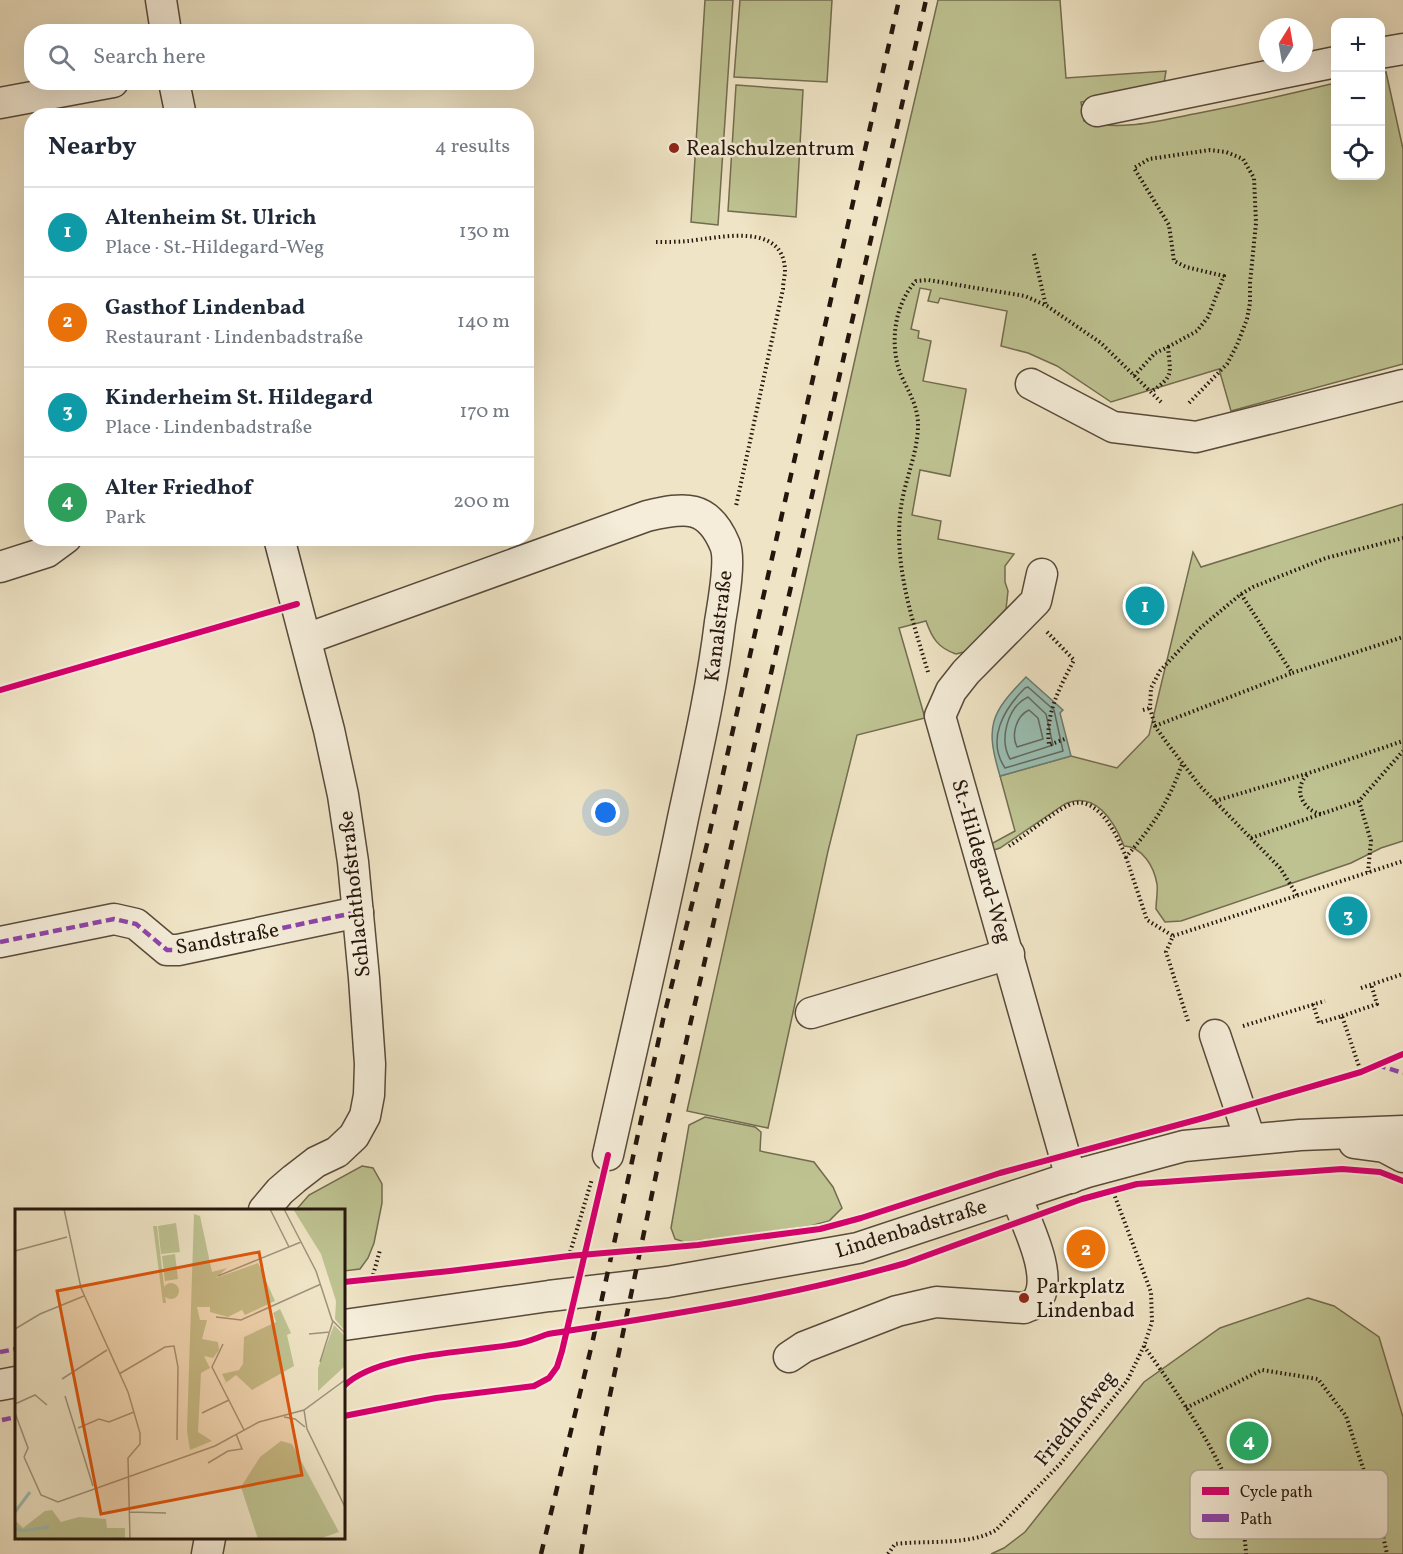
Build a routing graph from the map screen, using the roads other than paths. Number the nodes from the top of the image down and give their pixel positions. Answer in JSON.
{"nodes":[{"id":1,"x":161,"y":0,"type":"edge"},
{"id":2,"x":165,"y":24,"type":"edge"},
{"id":3,"x":1403,"y":49,"type":"edge"},
{"id":4,"x":1385,"y":52,"type":"edge"},
{"id":5,"x":1331,"y":64,"type":"edge"},
{"id":6,"x":70,"y":90,"type":"edge"},
{"id":7,"x":176,"y":90,"type":"edge"},
{"id":8,"x":0,"y":103,"type":"edge"},
{"id":9,"x":179,"y":108,"type":"edge"},
{"id":10,"x":1097,"y":111,"type":"dead end"},
{"id":11,"x":1030,"y":384,"type":"dead end"},
{"id":12,"x":1403,"y":385,"type":"edge"},
{"id":13,"x":55,"y":546,"type":"edge"},
{"id":14,"x":281,"y":546,"type":"edge"},
{"id":15,"x":0,"y":567,"type":"edge"},
{"id":16,"x":1042,"y":574,"type":"dead end"},
{"id":17,"x":306,"y":639,"type":"junction"},
{"id":18,"x":358,"y":912,"type":"junction"},
{"id":19,"x":0,"y":942,"type":"edge"},
{"id":20,"x":1009,"y":954,"type":"junction"},
{"id":21,"x":811,"y":1013,"type":"dead end"},
{"id":22,"x":1215,"y":1035,"type":"road end"},
{"id":23,"x":1403,"y":1131,"type":"edge"},
{"id":24,"x":1300,"y":1135,"type":"junction"},
{"id":25,"x":1250,"y":1139,"type":"junction"},
{"id":26,"x":1403,"y":1157,"type":"edge"},
{"id":27,"x":600,"y":1166,"type":"road end"},
{"id":28,"x":1071,"y":1178,"type":"junction"},
{"id":29,"x":1016,"y":1196,"type":"junction"},
{"id":30,"x":265,"y":1209,"type":"edge"},
{"id":31,"x":345,"y":1325,"type":"edge"},
{"id":32,"x":789,"y":1357,"type":"dead end"},
{"id":33,"x":15,"y":1382,"type":"edge"},
{"id":34,"x":0,"y":1384,"type":"edge"},
{"id":35,"x":210,"y":1539,"type":"edge"},
{"id":36,"x":207,"y":1554,"type":"edge"}],
"edges":[{"from":1,"to":2,"type":"street"},
{"from":3,"to":4,"type":"street"},
{"from":5,"to":10,"type":"street"},
{"from":6,"to":8,"type":"street"},
{"from":7,"to":9,"type":"street"},
{"from":11,"to":12,"type":"street"},
{"from":13,"to":15,"type":"street"},
{"from":14,"to":17,"type":"street","name":"Schlachthofstraße"},
{"from":16,"to":20,"type":"street","name":"St.-Hildegard-Weg"},
{"from":17,"to":18,"type":"street","name":"Schlachthofstraße"},
{"from":17,"to":27,"type":"street","name":"Kanalstraße"},
{"from":18,"to":19,"type":"street","name":"Sandstraße"},
{"from":18,"to":30,"type":"street","name":"Schlachthofstraße"},
{"from":20,"to":21,"type":"street"},
{"from":20,"to":28,"type":"street","name":"St.-Hildegard-Weg"},
{"from":22,"to":25,"type":"street"},
{"from":23,"to":24,"type":"street","name":"Lindenbadstraße"},
{"from":24,"to":25,"type":"street","name":"Lindenbadstraße"},
{"from":24,"to":26,"type":"street"},
{"from":25,"to":28,"type":"street","name":"Lindenbadstraße"},
{"from":28,"to":29,"type":"street","name":"Lindenbadstraße"},
{"from":29,"to":31,"type":"street","name":"Lindenbadstraße"},
{"from":29,"to":32,"type":"street"},
{"from":33,"to":34,"type":"street"},
{"from":35,"to":36,"type":"street"}]}
